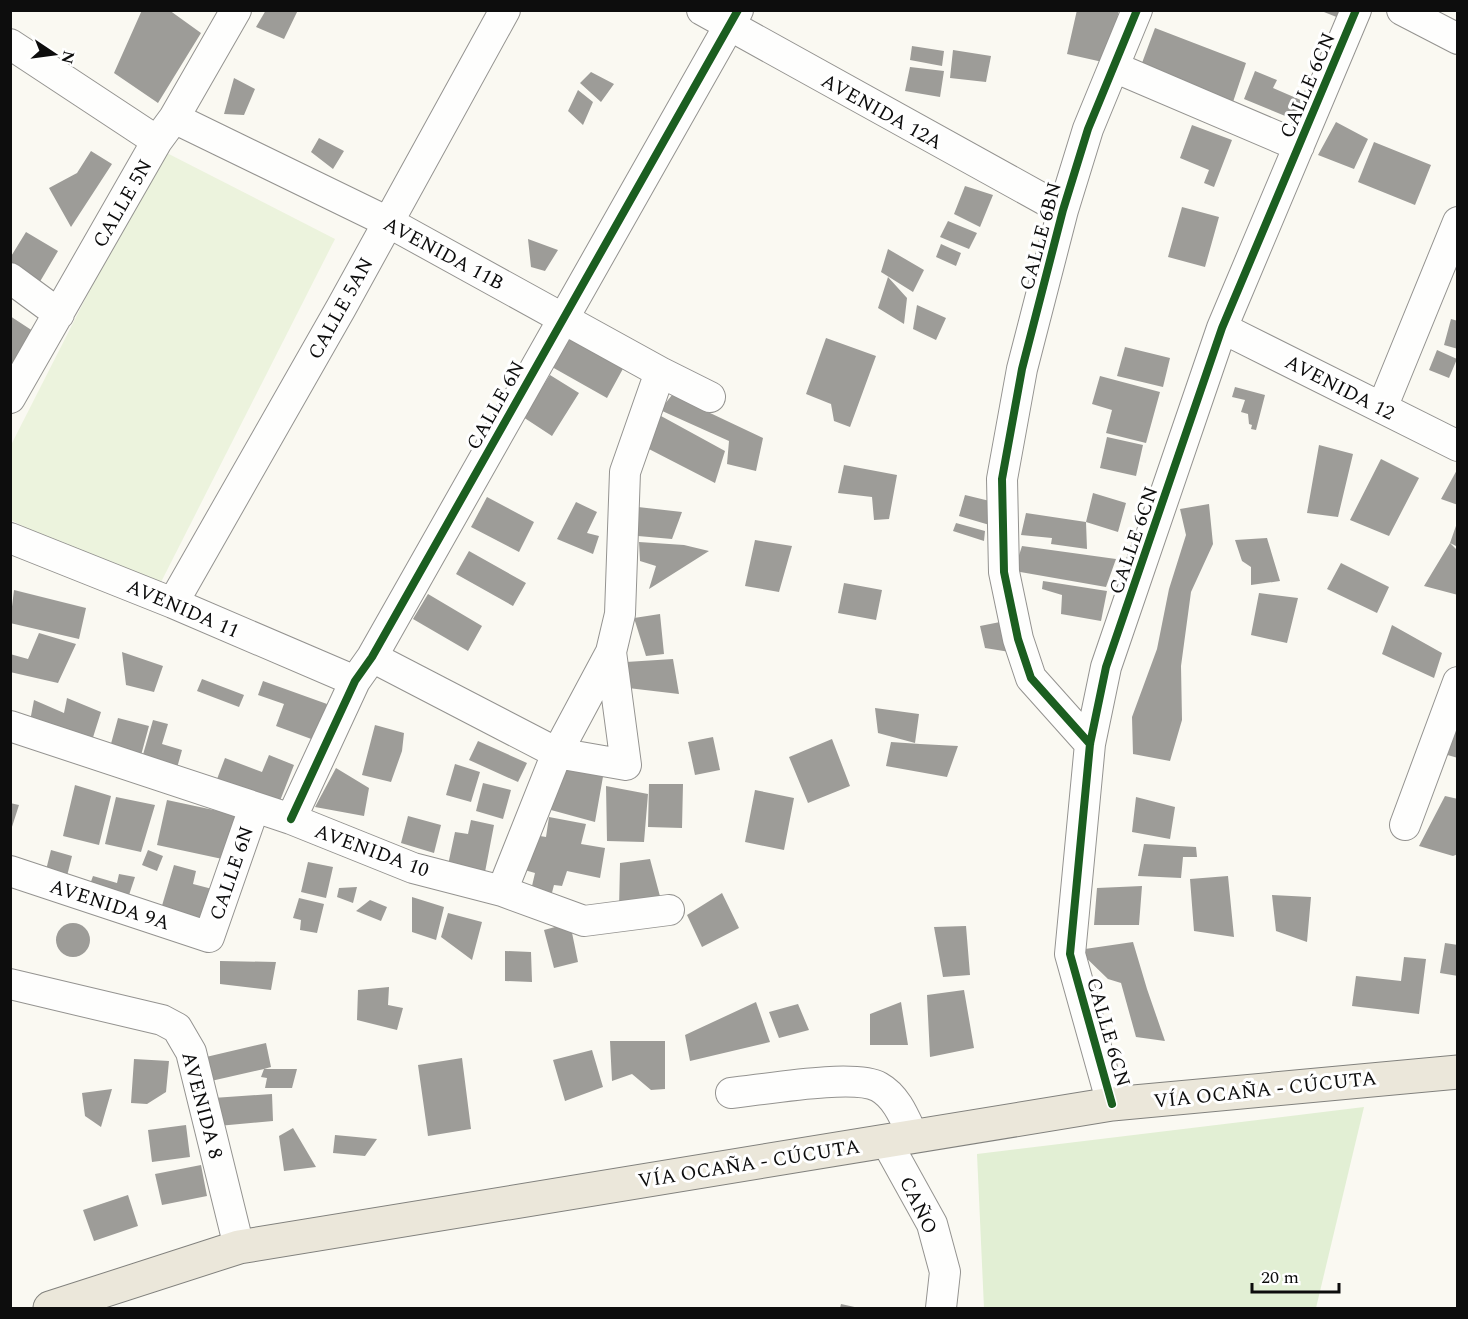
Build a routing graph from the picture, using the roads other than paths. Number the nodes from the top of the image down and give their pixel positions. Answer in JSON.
{"nodes":[{"id":1,"x":236,"y":10,"type":"edge"},
{"id":2,"x":505,"y":10,"type":"edge"},
{"id":3,"x":702,"y":10,"type":"edge"},
{"id":4,"x":1137,"y":10,"type":"edge"},
{"id":5,"x":1356,"y":10,"type":"edge"},
{"id":6,"x":1402,"y":10,"type":"edge"},
{"id":7,"x":733,"y":19,"type":"edge"},
{"id":8,"x":1458,"y":39,"type":"edge"},
{"id":9,"x":10,"y":44,"type":"edge"},
{"id":10,"x":1113,"y":67,"type":"junction"},
{"id":11,"x":166,"y":129,"type":"junction"},
{"id":12,"x":1299,"y":146,"type":"junction"},
{"id":13,"x":1063,"y":210,"type":"junction"},
{"id":14,"x":388,"y":222,"type":"junction"},
{"id":15,"x":1458,"y":222,"type":"edge"},
{"id":16,"x":10,"y":278,"type":"edge"},
{"id":17,"x":58,"y":314,"type":"junction"},
{"id":18,"x":563,"y":318,"type":"junction"},
{"id":19,"x":1222,"y":328,"type":"junction"},
{"id":20,"x":660,"y":372,"type":"junction"},
{"id":21,"x":710,"y":397,"type":"dead end"},
{"id":22,"x":10,"y":398,"type":"edge"},
{"id":23,"x":1382,"y":408,"type":"junction"},
{"id":24,"x":1458,"y":446,"type":"edge"},
{"id":25,"x":10,"y":538,"type":"edge"},
{"id":26,"x":172,"y":603,"type":"junction"},
{"id":27,"x":611,"y":652,"type":"junction"},
{"id":28,"x":372,"y":657,"type":"junction"},
{"id":29,"x":355,"y":681,"type":"junction"},
{"id":30,"x":1458,"y":682,"type":"edge"},
{"id":31,"x":10,"y":726,"type":"edge"},
{"id":32,"x":1090,"y":744,"type":"junction"},
{"id":33,"x":557,"y":753,"type":"junction"},
{"id":34,"x":254,"y":808,"type":"junction"},
{"id":35,"x":291,"y":819,"type":"junction"},
{"id":36,"x":1404,"y":825,"type":"dead end"},
{"id":37,"x":10,"y":871,"type":"edge"},
{"id":38,"x":501,"y":891,"type":"junction"},
{"id":39,"x":669,"y":910,"type":"dead end"},
{"id":40,"x":208,"y":937,"type":"joint"},
{"id":41,"x":10,"y":984,"type":"edge"},
{"id":42,"x":1458,"y":1072,"type":"edge"},
{"id":43,"x":731,"y":1093,"type":"dead end"},
{"id":44,"x":1112,"y":1104,"type":"junction"},
{"id":45,"x":900,"y":1139,"type":"junction"},
{"id":46,"x":239,"y":1247,"type":"junction"},
{"id":47,"x":50,"y":1308,"type":"edge"},
{"id":48,"x":941,"y":1308,"type":"edge"}],
"edges":[{"from":1,"to":11,"type":"street","name":"CALLE 5N"},
{"from":2,"to":14,"type":"street","name":"CALLE 5AN"},
{"from":3,"to":7,"type":"street","name":"AVENIDA 12A"},
{"from":4,"to":10,"type":"street","name":"CALLE 6BN"},
{"from":5,"to":12,"type":"street","name":"CALLE 6CN"},
{"from":6,"to":8,"type":"street"},
{"from":7,"to":13,"type":"street","name":"AVENIDA 12A"},
{"from":7,"to":18,"type":"street","name":"CALLE 6N"},
{"from":9,"to":11,"type":"street"},
{"from":10,"to":12,"type":"street"},
{"from":10,"to":13,"type":"street","name":"CALLE 6BN"},
{"from":11,"to":14,"type":"street","name":"AVENIDA 11B"},
{"from":11,"to":17,"type":"street","name":"CALLE 5N"},
{"from":12,"to":19,"type":"street","name":"CALLE 6CN"},
{"from":13,"to":32,"type":"street","name":"CALLE 6BN"},
{"from":14,"to":18,"type":"street","name":"AVENIDA 11B"},
{"from":14,"to":26,"type":"street","name":"CALLE 5AN"},
{"from":15,"to":23,"type":"street"},
{"from":16,"to":17,"type":"street"},
{"from":17,"to":22,"type":"street","name":"CALLE 5N"},
{"from":18,"to":20,"type":"street","name":"AVENIDA 11B"},
{"from":18,"to":28,"type":"street","name":"CALLE 6N"},
{"from":19,"to":23,"type":"street","name":"AVENIDA 12"},
{"from":19,"to":32,"type":"street","name":"CALLE 6CN"},
{"from":20,"to":21,"type":"street","name":"AVENIDA 11B"},
{"from":20,"to":27,"type":"street"},
{"from":23,"to":24,"type":"street","name":"AVENIDA 12"},
{"from":25,"to":26,"type":"street","name":"AVENIDA 11"},
{"from":26,"to":29,"type":"street","name":"AVENIDA 11"},
{"from":27,"to":33,"type":"street"},
{"from":27,"to":33,"type":"street"},
{"from":28,"to":29,"type":"street","name":"CALLE 6N"},
{"from":28,"to":33,"type":"street"},
{"from":29,"to":35,"type":"street","name":"CALLE 6N"},
{"from":30,"to":36,"type":"street"},
{"from":31,"to":34,"type":"street","name":"AVENIDA 10"},
{"from":32,"to":44,"type":"street","name":"CALLE 6CN"},
{"from":33,"to":38,"type":"street"},
{"from":34,"to":35,"type":"street","name":"AVENIDA 10"},
{"from":34,"to":40,"type":"street","name":"CALLE 6N"},
{"from":35,"to":38,"type":"street","name":"AVENIDA 10"},
{"from":37,"to":40,"type":"street","name":"AVENIDA 9A"},
{"from":38,"to":39,"type":"street","name":"AVENIDA 10"},
{"from":41,"to":46,"type":"street","name":"AVENIDA 8"},
{"from":42,"to":44,"type":"main road","name":"VÍA OCAÑA - CÚCUTA"},
{"from":43,"to":45,"type":"street","name":"CAÑO"},
{"from":44,"to":45,"type":"main road","name":"VÍA OCAÑA - CÚCUTA"},
{"from":45,"to":46,"type":"main road","name":"VÍA OCAÑA - CÚCUTA"},
{"from":45,"to":48,"type":"street","name":"CAÑO"},
{"from":46,"to":47,"type":"main road","name":"VÍA OCAÑA - CÚCUTA"}]}
